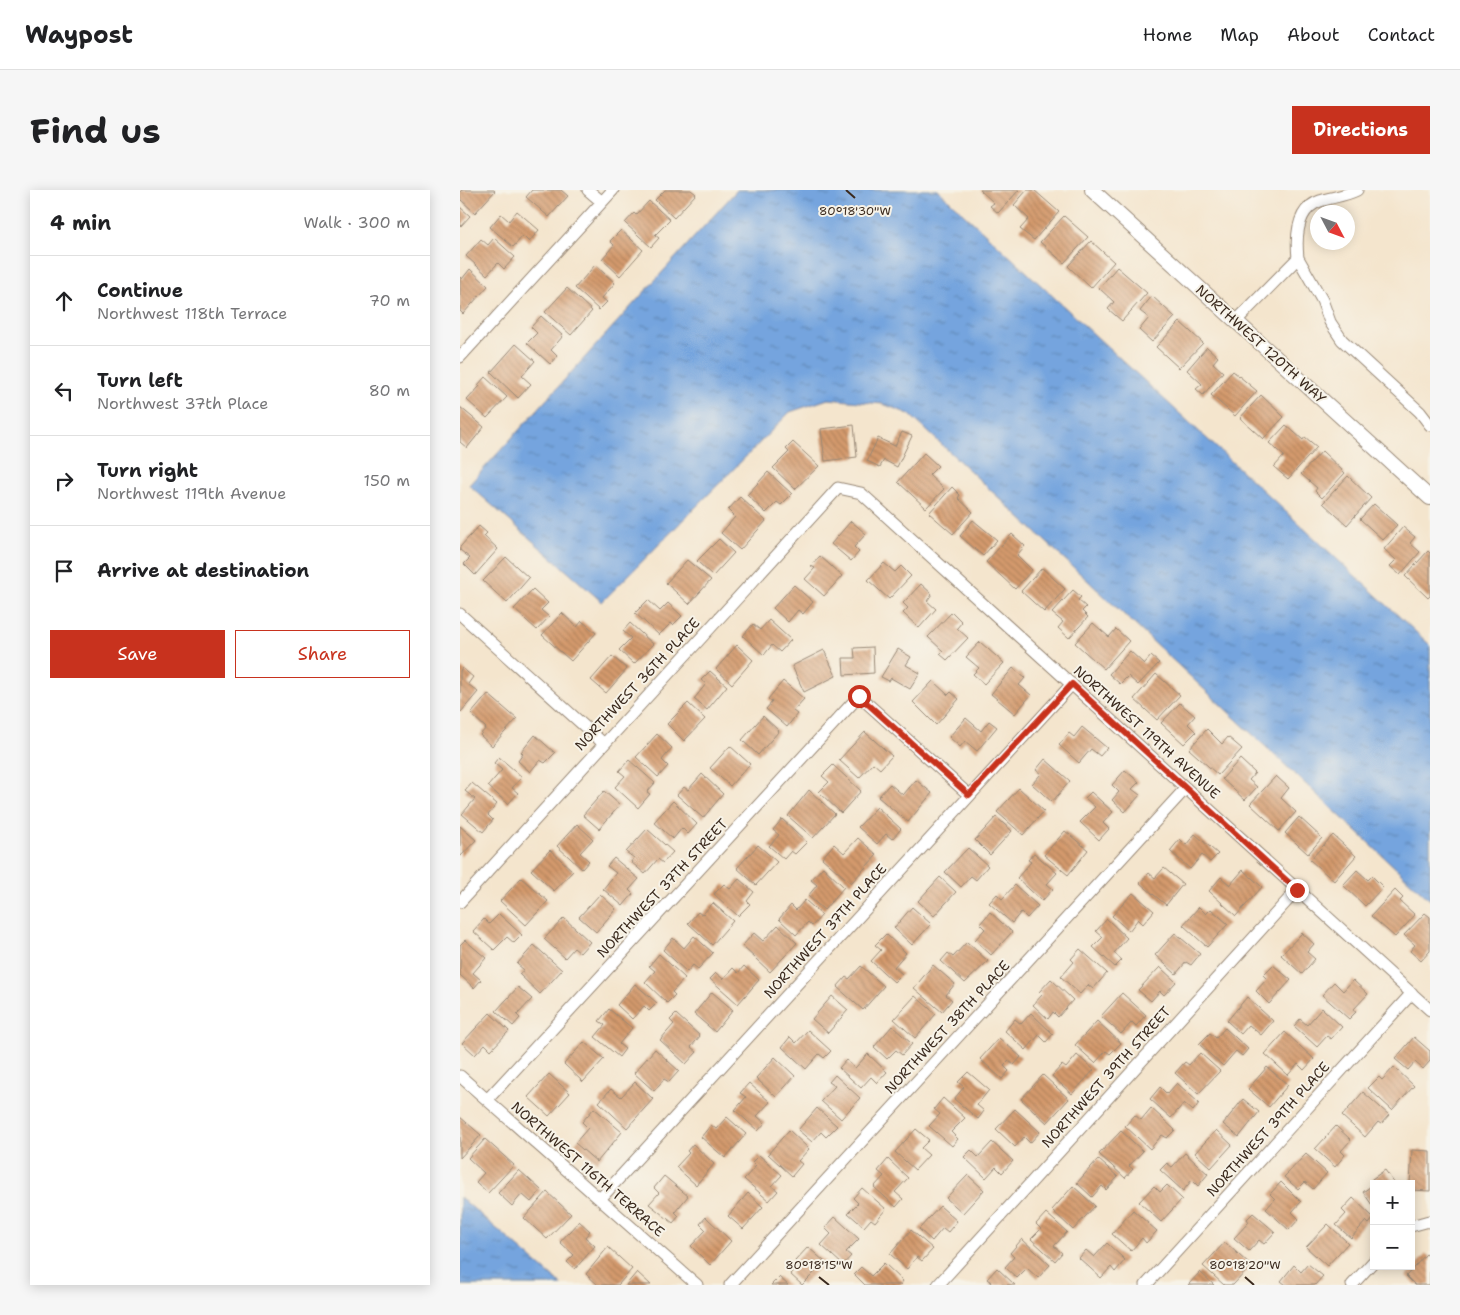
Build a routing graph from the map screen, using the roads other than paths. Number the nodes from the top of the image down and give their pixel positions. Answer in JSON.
{"nodes":[{"id":1,"x":588,"y":190,"type":"edge"},
{"id":2,"x":613,"y":190,"type":"edge"},
{"id":3,"x":1092,"y":190,"type":"edge"},
{"id":4,"x":1357,"y":190,"type":"edge"},
{"id":5,"x":602,"y":202,"type":"junction"},
{"id":6,"x":1298,"y":258,"type":"junction"},
{"id":7,"x":1236,"y":321,"type":"junction"},
{"id":8,"x":460,"y":357,"type":"edge"},
{"id":9,"x":1430,"y":425,"type":"edge"},
{"id":10,"x":838,"y":488,"type":"joint"},
{"id":11,"x":1430,"y":498,"type":"edge"},
{"id":12,"x":460,"y":614,"type":"edge"},
{"id":13,"x":1072,"y":684,"type":"junction"},
{"id":14,"x":603,"y":743,"type":"junction"},
{"id":15,"x":1186,"y":788,"type":"junction"},
{"id":16,"x":969,"y":795,"type":"junction"},
{"id":17,"x":1297,"y":890,"type":"junction"},
{"id":18,"x":460,"y":902,"type":"edge"},
{"id":19,"x":1412,"y":993,"type":"junction"},
{"id":20,"x":1430,"y":1010,"type":"edge"},
{"id":21,"x":460,"y":1076,"type":"edge"},
{"id":22,"x":487,"y":1100,"type":"junction"},
{"id":23,"x":600,"y":1199,"type":"junction"},
{"id":24,"x":1429,"y":1222,"type":"edge"},
{"id":25,"x":1415,"y":1225,"type":"edge"},
{"id":26,"x":1370,"y":1265,"type":"edge"},
{"id":27,"x":697,"y":1285,"type":"edge"},
{"id":28,"x":730,"y":1285,"type":"edge"},
{"id":29,"x":938,"y":1285,"type":"edge"},
{"id":30,"x":1146,"y":1285,"type":"edge"},
{"id":31,"x":1352,"y":1285,"type":"edge"}],
"edges":[{"from":1,"to":5,"type":"street"},
{"from":2,"to":5,"type":"street"},
{"from":3,"to":7,"type":"street","name":"NORTHWEST 120TH WAY"},
{"from":4,"to":6,"type":"street"},
{"from":5,"to":8,"type":"street"},
{"from":6,"to":7,"type":"street"},
{"from":6,"to":9,"type":"street"},
{"from":7,"to":11,"type":"street","name":"NORTHWEST 120TH WAY"},
{"from":10,"to":13,"type":"street","name":"NORTHWEST 119TH AVENUE"},
{"from":10,"to":14,"type":"street","name":"NORTHWEST 36TH PLACE"},
{"from":12,"to":14,"type":"street"},
{"from":13,"to":15,"type":"street","name":"NORTHWEST 119TH AVENUE"},
{"from":13,"to":16,"type":"street","name":"NORTHWEST 37TH PLACE"},
{"from":14,"to":18,"type":"street","name":"NORTHWEST 36TH PLACE"},
{"from":15,"to":17,"type":"street","name":"NORTHWEST 119TH AVENUE"},
{"from":15,"to":28,"type":"street","name":"NORTHWEST 38TH PLACE"},
{"from":16,"to":22,"type":"street","name":"NORTHWEST 37TH STREET"},
{"from":16,"to":23,"type":"street","name":"NORTHWEST 37TH PLACE"},
{"from":17,"to":19,"type":"street","name":"NORTHWEST 119TH AVENUE"},
{"from":17,"to":29,"type":"street","name":"NORTHWEST 39TH STREET"},
{"from":19,"to":20,"type":"street","name":"NORTHWEST 119TH AVENUE"},
{"from":19,"to":30,"type":"street","name":"NORTHWEST 39TH PLACE"},
{"from":21,"to":22,"type":"street","name":"NORTHWEST 116TH TERRACE"},
{"from":22,"to":23,"type":"street","name":"NORTHWEST 116TH TERRACE"},
{"from":23,"to":27,"type":"street","name":"NORTHWEST 116TH TERRACE"},
{"from":24,"to":25,"type":"street"},
{"from":26,"to":31,"type":"street"}]}
